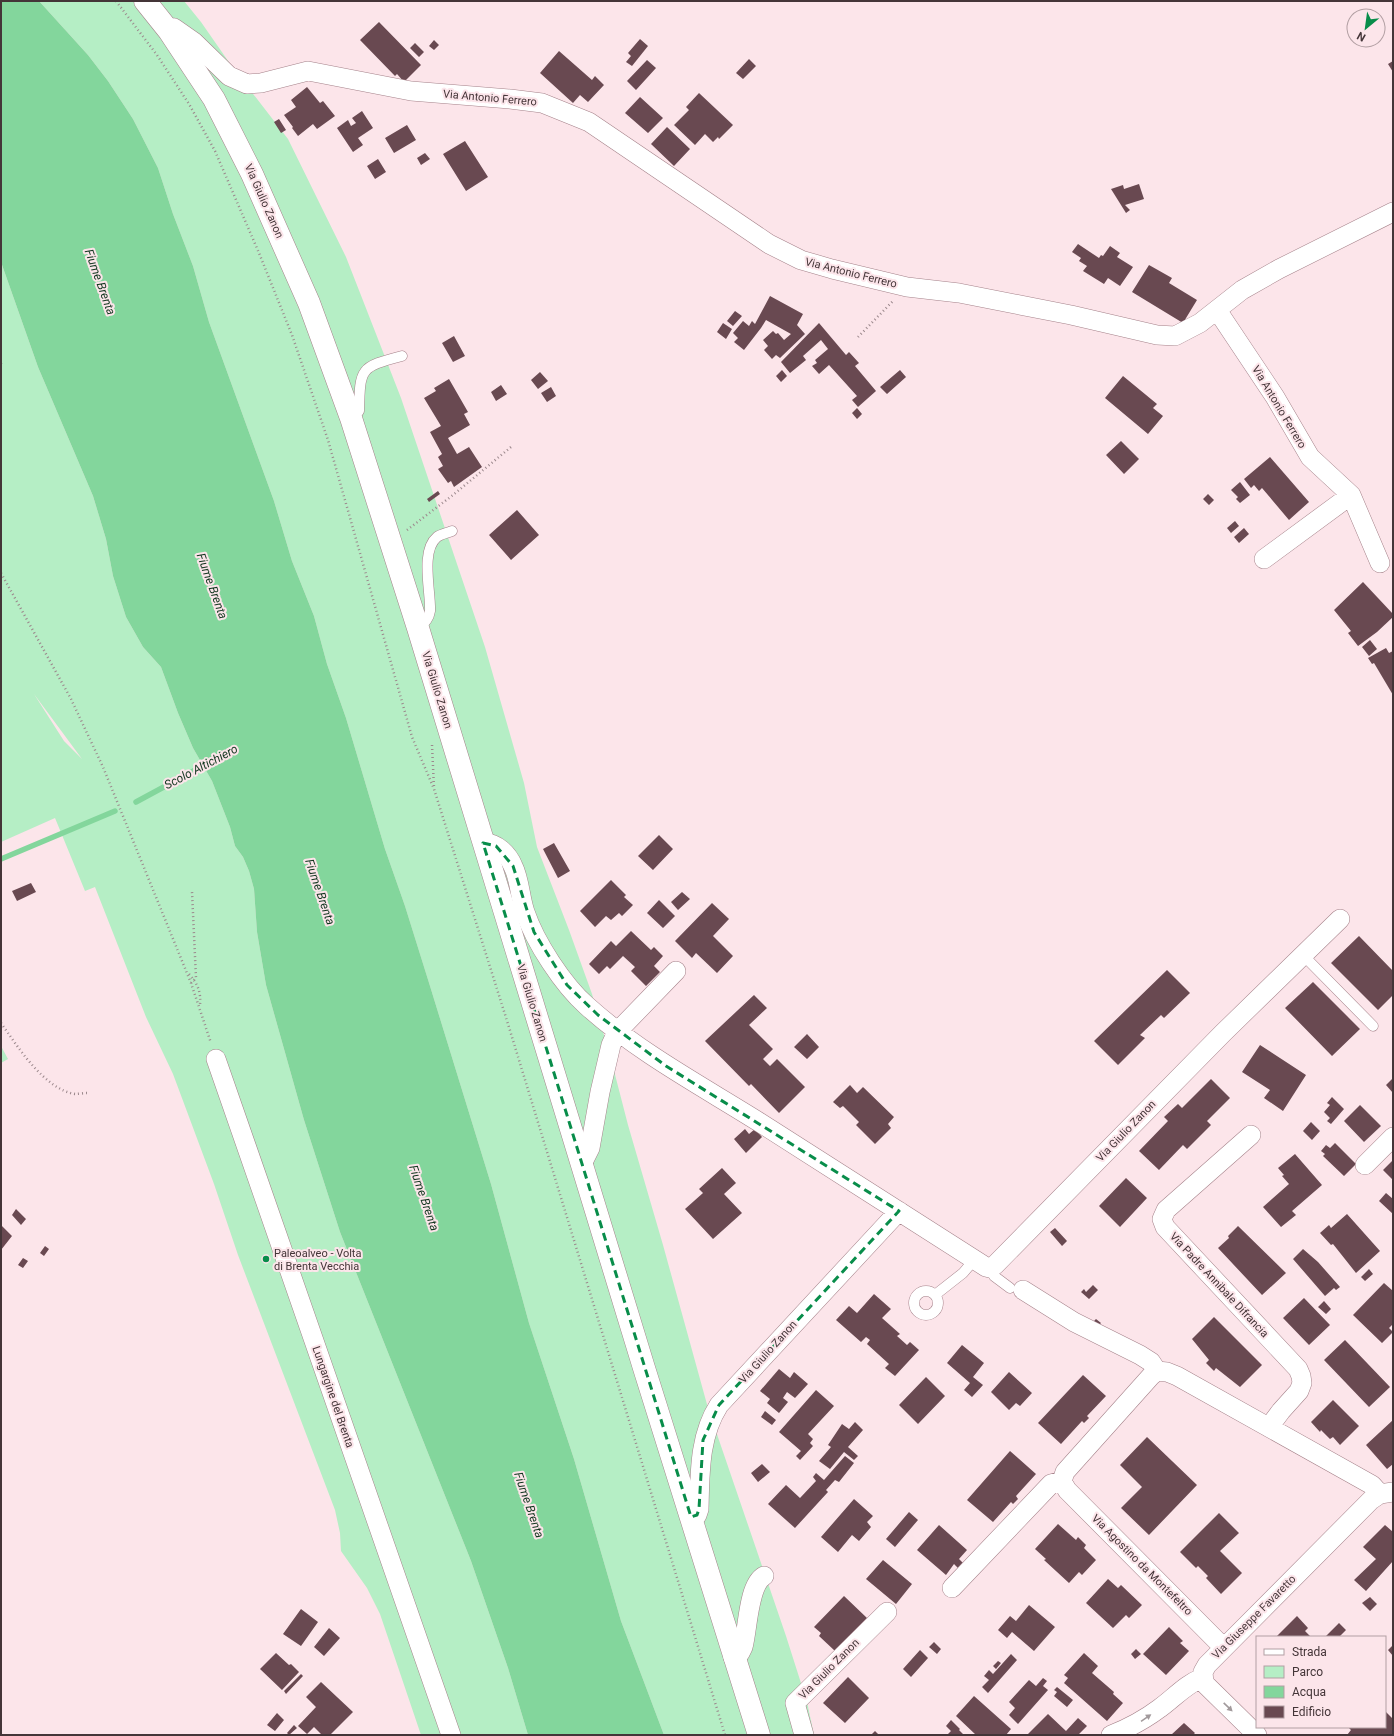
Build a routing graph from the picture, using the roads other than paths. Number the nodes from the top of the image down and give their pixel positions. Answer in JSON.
{"nodes":[{"id":1,"x":145,"y":1,"type":"edge"},
{"id":2,"x":169,"y":32,"type":"junction"},
{"id":3,"x":1393,"y":212,"type":"edge"},
{"id":4,"x":1217,"y":310,"type":"junction"},
{"id":5,"x":402,"y":356,"type":"dead end"},
{"id":6,"x":351,"y":418,"type":"junction"},
{"id":7,"x":1352,"y":495,"type":"junction"},
{"id":8,"x":452,"y":531,"type":"dead end"},
{"id":9,"x":1264,"y":559,"type":"dead end"},
{"id":10,"x":1380,"y":563,"type":"dead end"},
{"id":11,"x":418,"y":628,"type":"junction"},
{"id":12,"x":483,"y":843,"type":"junction"},
{"id":13,"x":1340,"y":919,"type":"dead end"},
{"id":14,"x":1303,"y":956,"type":"junction"},
{"id":15,"x":676,"y":970,"type":"dead end"},
{"id":16,"x":1373,"y":1026,"type":"dead end"},
{"id":17,"x":617,"y":1032,"type":"junction"},
{"id":18,"x":216,"y":1059,"type":"road end"},
{"id":19,"x":1251,"y":1136,"type":"dead end"},
{"id":20,"x":1393,"y":1137,"type":"edge"},
{"id":21,"x":582,"y":1164,"type":"junction"},
{"id":22,"x":1365,"y":1165,"type":"dead end"},
{"id":23,"x":899,"y":1210,"type":"junction"},
{"id":24,"x":982,"y":1264,"type":"junction"},
{"id":25,"x":1016,"y":1289,"type":"joint"},
{"id":26,"x":935,"y":1295,"type":"dead end"},
{"id":27,"x":1157,"y":1371,"type":"junction"},
{"id":28,"x":1269,"y":1428,"type":"junction"},
{"id":29,"x":1062,"y":1481,"type":"junction"},
{"id":30,"x":1386,"y":1493,"type":"edge"},
{"id":31,"x":690,"y":1517,"type":"junction"},
{"id":32,"x":764,"y":1576,"type":"dead end"},
{"id":33,"x":952,"y":1588,"type":"dead end"},
{"id":34,"x":887,"y":1612,"type":"dead end"},
{"id":35,"x":1223,"y":1647,"type":"junction"},
{"id":36,"x":733,"y":1657,"type":"junction"},
{"id":37,"x":1202,"y":1678,"type":"junction"},
{"id":38,"x":452,"y":1735,"type":"edge"},
{"id":39,"x":759,"y":1735,"type":"edge"},
{"id":40,"x":804,"y":1735,"type":"edge"},
{"id":41,"x":1111,"y":1735,"type":"edge"},
{"id":42,"x":1257,"y":1735,"type":"edge"}],
"edges":[{"from":1,"to":2,"type":"street","name":"Via Giulio Zanon"},
{"from":2,"to":4,"type":"street","name":"Via Antonio Ferrero"},
{"from":2,"to":6,"type":"street","name":"Via Giulio Zanon"},
{"from":3,"to":4,"type":"street","name":"Via Antonio Ferrero"},
{"from":4,"to":7,"type":"street","name":"Via Antonio Ferrero"},
{"from":5,"to":6,"type":"lane"},
{"from":6,"to":11,"type":"street","name":"Via Giulio Zanon"},
{"from":7,"to":9,"type":"street"},
{"from":7,"to":10,"type":"street","name":"Via Antonio Ferrero"},
{"from":8,"to":11,"type":"lane"},
{"from":11,"to":12,"type":"street","name":"Via Giulio Zanon"},
{"from":12,"to":17,"type":"street"},
{"from":12,"to":21,"type":"street","name":"Via Giulio Zanon"},
{"from":13,"to":14,"type":"street","name":"Via Giulio Zanon"},
{"from":14,"to":16,"type":"lane"},
{"from":14,"to":24,"type":"street","name":"Via Giulio Zanon"},
{"from":15,"to":17,"type":"street"},
{"from":17,"to":21,"type":"street"},
{"from":17,"to":23,"type":"street"},
{"from":18,"to":38,"type":"street","name":"Lungargine del Brenta"},
{"from":19,"to":28,"type":"street","name":"Via Padre Annibale Difrancia"},
{"from":20,"to":22,"type":"street"},
{"from":21,"to":31,"type":"street","name":"Via Giulio Zanon"},
{"from":23,"to":24,"type":"street"},
{"from":23,"to":31,"type":"street","name":"Via Giulio Zanon"},
{"from":24,"to":25,"type":"lane"},
{"from":24,"to":26,"type":"lane"},
{"from":25,"to":27,"type":"street"},
{"from":27,"to":28,"type":"street"},
{"from":27,"to":29,"type":"street"},
{"from":28,"to":30,"type":"street"},
{"from":29,"to":33,"type":"street"},
{"from":29,"to":35,"type":"street","name":"Via Agostino da Montefeltro"},
{"from":30,"to":35,"type":"street","name":"Via Giuseppe Favaretto"},
{"from":31,"to":36,"type":"street","name":"Via Giulio Zanon"},
{"from":32,"to":36,"type":"street"},
{"from":34,"to":40,"type":"street","name":"Via Giulio Zanon"},
{"from":35,"to":37,"type":"street","name":"Via Giuseppe Favaretto"},
{"from":36,"to":39,"type":"street","name":"Via Giulio Zanon"},
{"from":41,"to":37,"type":"street","one_way":true},
{"from":37,"to":42,"type":"street","one_way":true}]}
